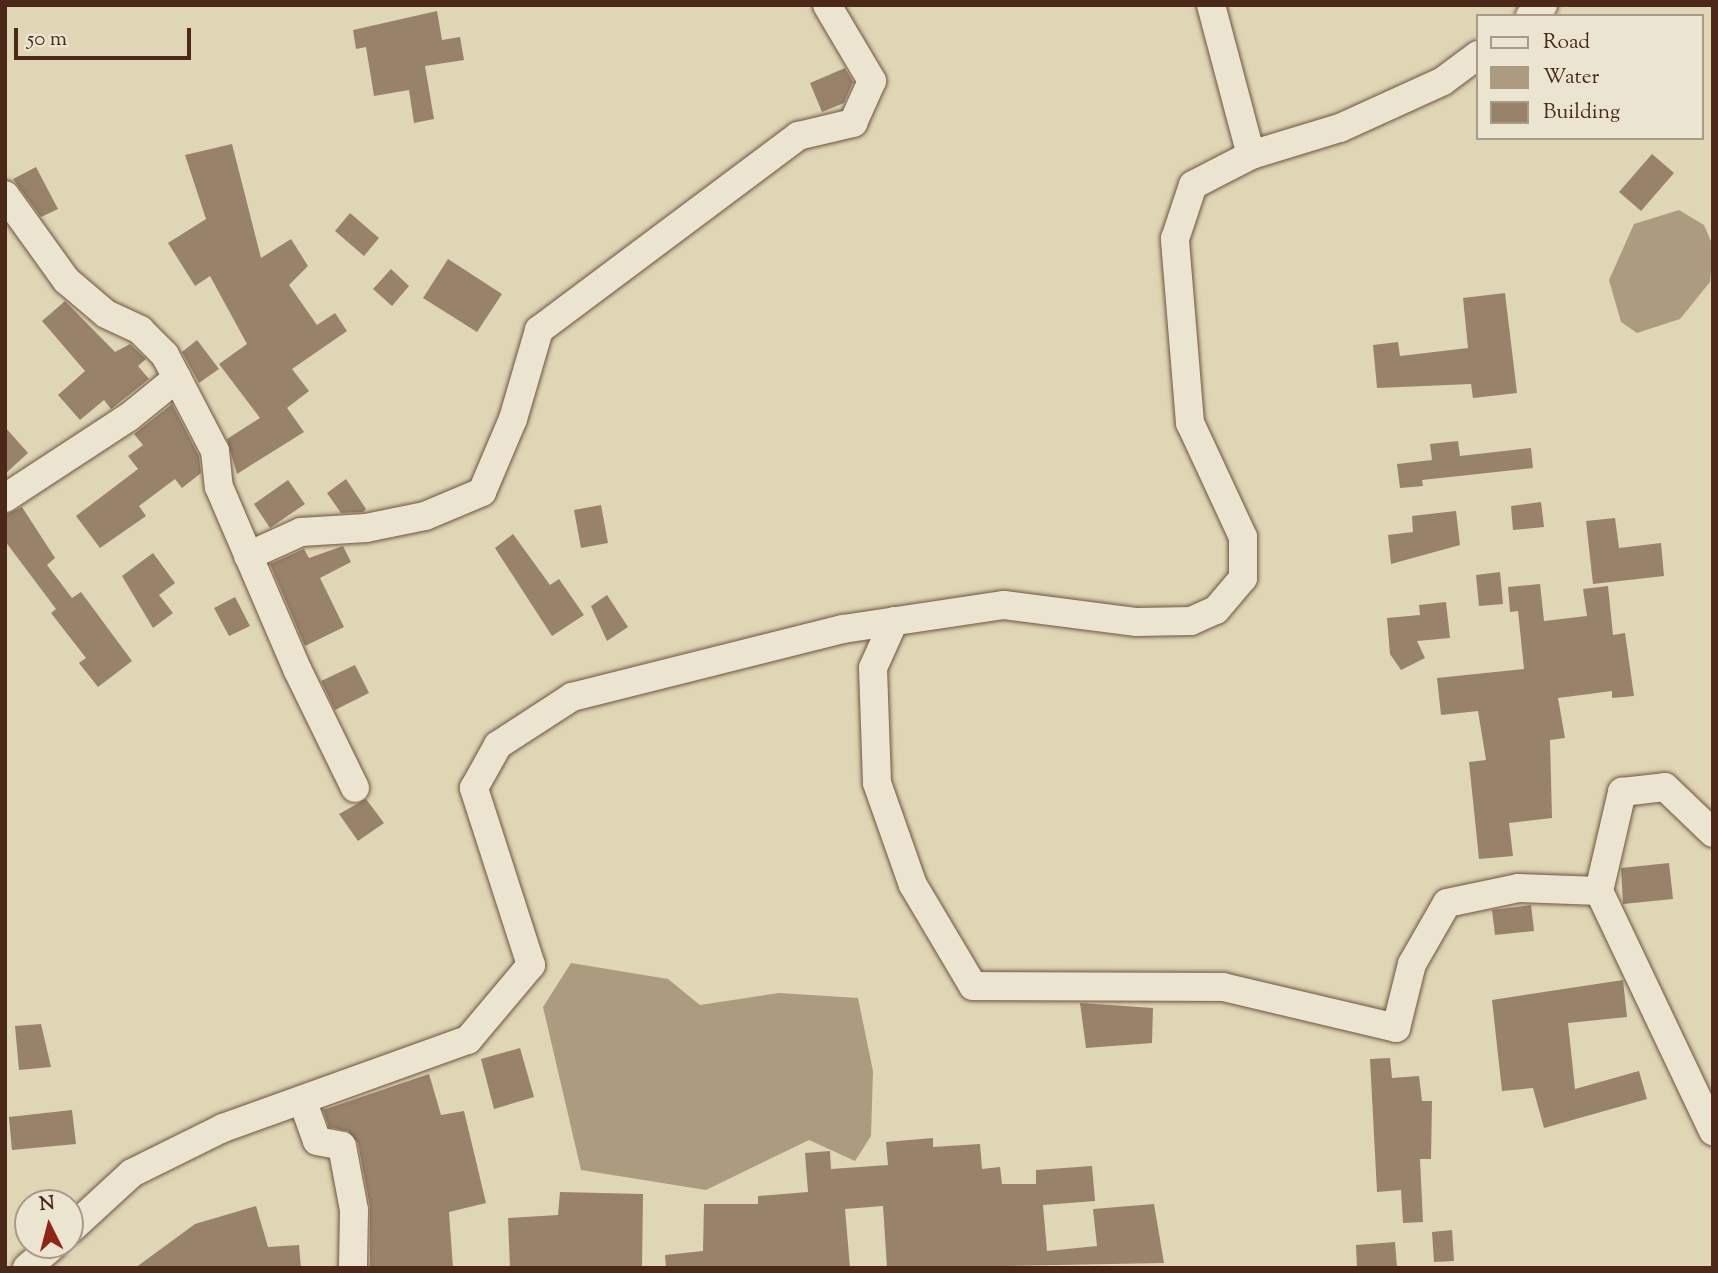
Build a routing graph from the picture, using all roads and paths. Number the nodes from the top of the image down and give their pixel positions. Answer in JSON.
{"nodes":[{"id":1,"x":827,"y":5,"type":"edge"},
{"id":2,"x":1210,"y":5,"type":"edge"},
{"id":3,"x":1476,"y":56,"type":"edge"},
{"id":4,"x":1251,"y":155,"type":"junction"},
{"id":5,"x":5,"y":195,"type":"edge"},
{"id":6,"x":177,"y":378,"type":"junction"},
{"id":7,"x":5,"y":498,"type":"edge"},
{"id":8,"x":248,"y":556,"type":"junction"},
{"id":9,"x":894,"y":621,"type":"junction"},
{"id":10,"x":355,"y":788,"type":"dead end"},
{"id":11,"x":1713,"y":833,"type":"edge"},
{"id":12,"x":1598,"y":891,"type":"junction"},
{"id":13,"x":303,"y":1102,"type":"junction"},
{"id":14,"x":1713,"y":1131,"type":"edge"},
{"id":15,"x":84,"y":1217,"type":"edge"},
{"id":16,"x":353,"y":1268,"type":"edge"}],
"edges":[{"from":1,"to":8,"type":"street"},
{"from":2,"to":4,"type":"street"},
{"from":3,"to":4,"type":"street"},
{"from":4,"to":9,"type":"street"},
{"from":5,"to":6,"type":"street"},
{"from":6,"to":7,"type":"street"},
{"from":6,"to":8,"type":"street"},
{"from":8,"to":10,"type":"street"},
{"from":9,"to":12,"type":"street"},
{"from":9,"to":13,"type":"street"},
{"from":11,"to":12,"type":"street"},
{"from":12,"to":14,"type":"street"},
{"from":13,"to":15,"type":"street"},
{"from":13,"to":16,"type":"street"}]}
